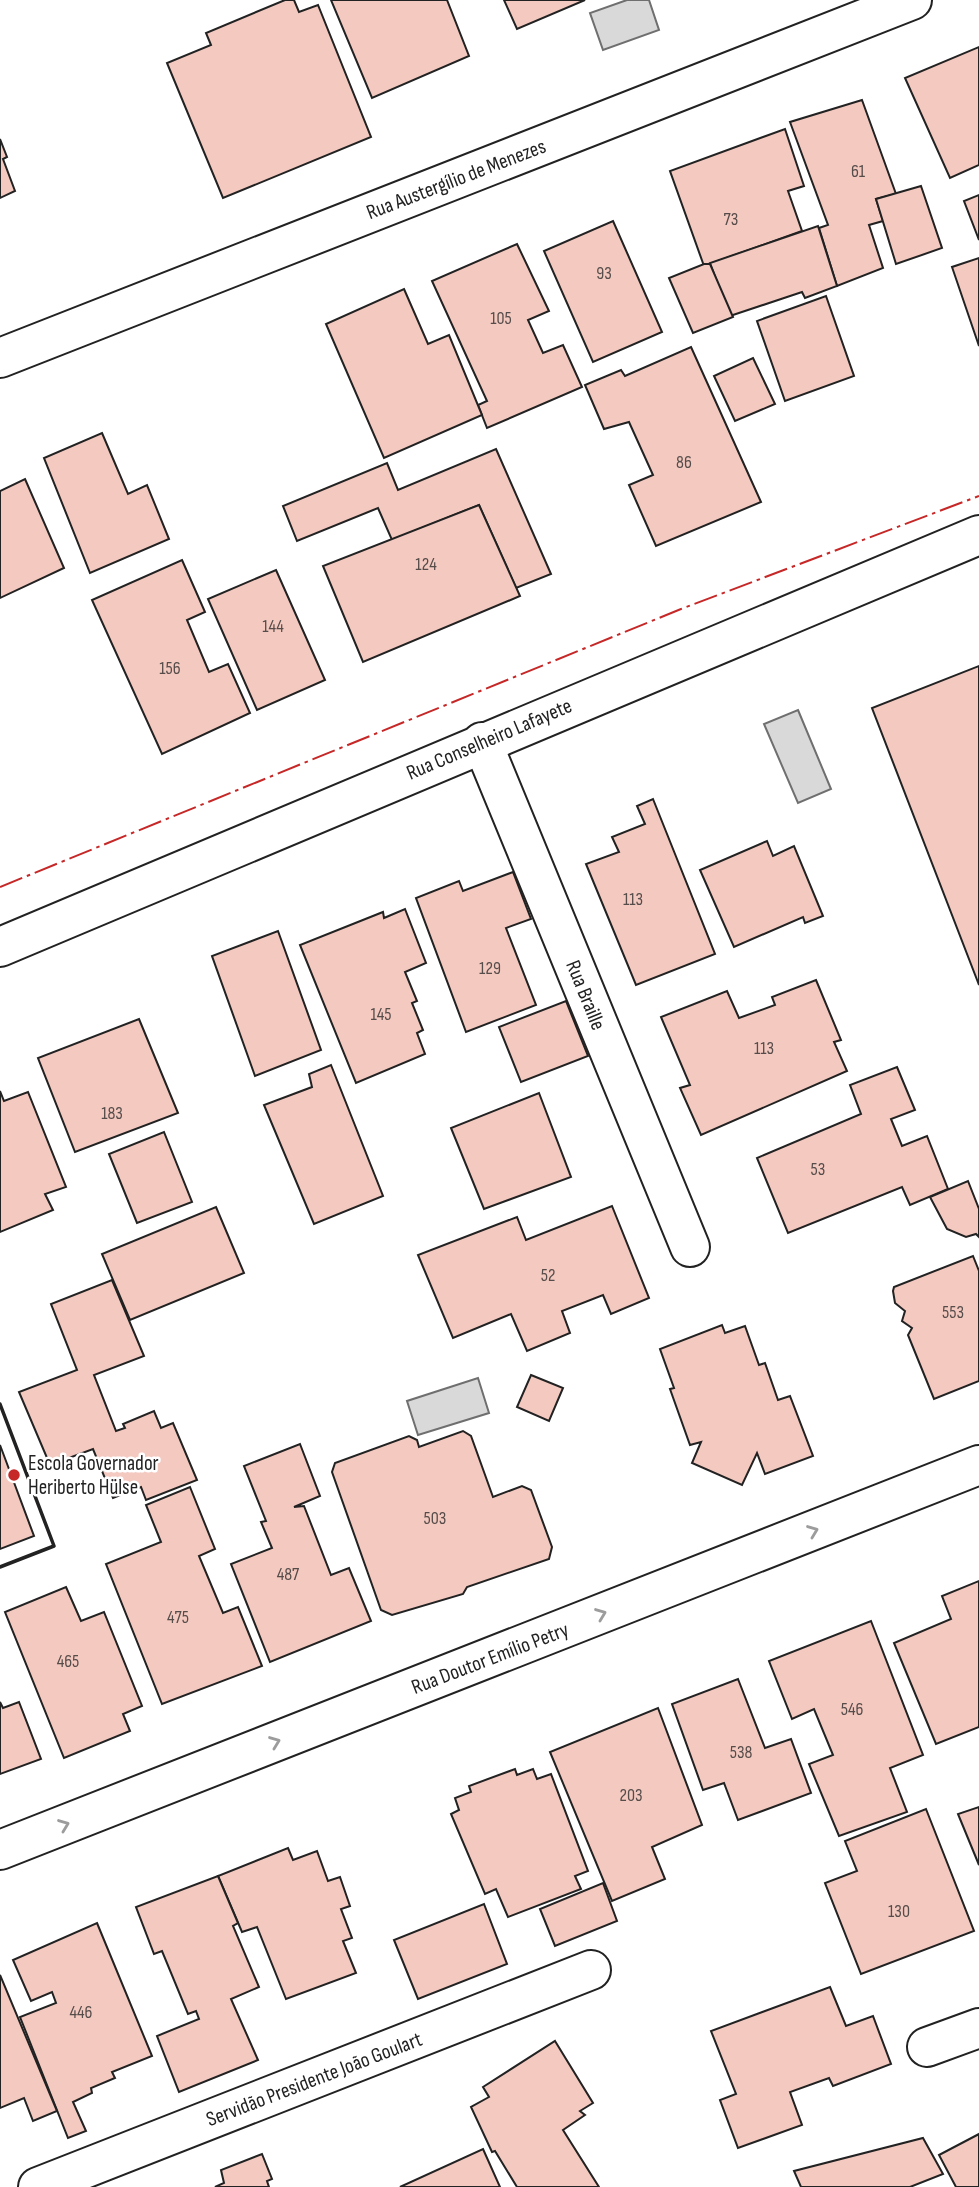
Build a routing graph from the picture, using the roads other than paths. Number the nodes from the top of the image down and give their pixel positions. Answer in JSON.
{"nodes":[{"id":1,"x":912,"y":0,"type":"edge"},
{"id":2,"x":0,"y":358,"type":"edge"},
{"id":3,"x":979,"y":535,"type":"edge"},
{"id":4,"x":482,"y":742,"type":"junction"},
{"id":5,"x":0,"y":947,"type":"edge"},
{"id":6,"x":690,"y":1247,"type":"dead end"},
{"id":7,"x":979,"y":1465,"type":"edge"},
{"id":8,"x":0,"y":1850,"type":"edge"},
{"id":9,"x":591,"y":1970,"type":"dead end"},
{"id":10,"x":979,"y":2028,"type":"edge"},
{"id":11,"x":927,"y":2047,"type":"dead end"},
{"id":12,"x":38,"y":2187,"type":"edge"}],
"edges":[{"from":1,"to":2,"type":"street","name":"Rua Austergílio de Menezes"},
{"from":3,"to":4,"type":"street","name":"Rua Conselheiro Lafayete"},
{"from":4,"to":5,"type":"street","name":"Rua Conselheiro Lafayete"},
{"from":4,"to":6,"type":"street","name":"Rua Braille"},
{"from":8,"to":7,"type":"street","name":"Rua Doutor Emílio Petry","one_way":true},
{"from":9,"to":12,"type":"street","name":"Servidão Presidente João Goulart"},
{"from":10,"to":11,"type":"street"}]}
